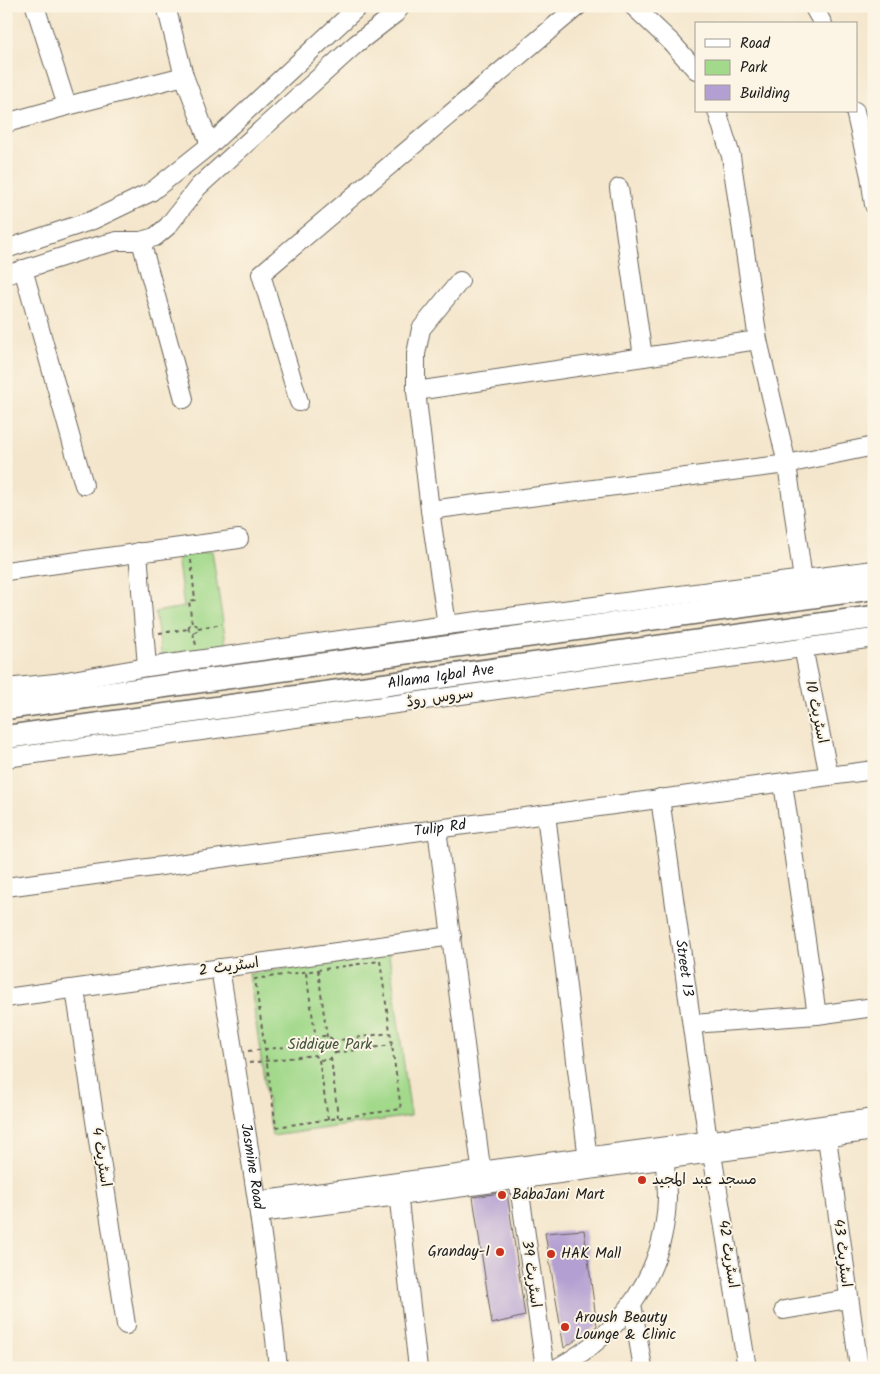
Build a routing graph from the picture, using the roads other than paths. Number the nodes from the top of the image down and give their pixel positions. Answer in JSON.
{"nodes":[{"id":1,"x":36,"y":6,"type":"edge"},
{"id":2,"x":166,"y":6,"type":"edge"},
{"id":3,"x":359,"y":6,"type":"edge"},
{"id":4,"x":401,"y":6,"type":"edge"},
{"id":5,"x":578,"y":6,"type":"edge"},
{"id":6,"x":633,"y":6,"type":"edge"},
{"id":7,"x":813,"y":6,"type":"edge"},
{"id":8,"x":822,"y":22,"type":"edge"},
{"id":9,"x":695,"y":69,"type":"edge"},
{"id":10,"x":184,"y":76,"type":"junction"},
{"id":11,"x":67,"y":106,"type":"junction"},
{"id":12,"x":717,"y":112,"type":"edge"},
{"id":13,"x":854,"y":112,"type":"edge"},
{"id":14,"x":6,"y":123,"type":"edge"},
{"id":15,"x":210,"y":145,"type":"junction"},
{"id":16,"x":619,"y":188,"type":"dead end"},
{"id":17,"x":874,"y":205,"type":"edge"},
{"id":18,"x":141,"y":241,"type":"junction"},
{"id":19,"x":6,"y":249,"type":"edge"},
{"id":20,"x":23,"y":269,"type":"junction"},
{"id":21,"x":6,"y":275,"type":"edge"},
{"id":22,"x":460,"y":281,"type":"dead end"},
{"id":23,"x":758,"y":340,"type":"junction"},
{"id":24,"x":643,"y":357,"type":"junction"},
{"id":25,"x":416,"y":391,"type":"junction"},
{"id":26,"x":184,"y":400,"type":"dead end"},
{"id":27,"x":299,"y":402,"type":"dead end"},
{"id":28,"x":874,"y":446,"type":"edge"},
{"id":29,"x":787,"y":464,"type":"junction"},
{"id":30,"x":84,"y":486,"type":"dead end"},
{"id":31,"x":430,"y":510,"type":"junction"},
{"id":32,"x":239,"y":539,"type":"dead end"},
{"id":33,"x":138,"y":552,"type":"junction"},
{"id":34,"x":874,"y":570,"type":"edge"},
{"id":35,"x":6,"y":571,"type":"edge"},
{"id":36,"x":803,"y":580,"type":"junction"},
{"id":37,"x":874,"y":588,"type":"edge"},
{"id":38,"x":874,"y":617,"type":"edge"},
{"id":39,"x":447,"y":625,"type":"junction"},
{"id":40,"x":874,"y":638,"type":"edge"},
{"id":41,"x":803,"y":647,"type":"junction"},
{"id":42,"x":147,"y":667,"type":"junction"},
{"id":43,"x":6,"y":688,"type":"edge"},
{"id":44,"x":6,"y":708,"type":"edge"},
{"id":45,"x":6,"y":737,"type":"edge"},
{"id":46,"x":6,"y":758,"type":"edge"},
{"id":47,"x":874,"y":770,"type":"edge"},
{"id":48,"x":829,"y":776,"type":"junction"},
{"id":49,"x":783,"y":783,"type":"junction"},
{"id":50,"x":660,"y":798,"type":"junction"},
{"id":51,"x":546,"y":814,"type":"junction"},
{"id":52,"x":437,"y":829,"type":"junction"},
{"id":53,"x":6,"y":887,"type":"edge"},
{"id":54,"x":452,"y":936,"type":"junction"},
{"id":55,"x":220,"y":968,"type":"junction"},
{"id":56,"x":75,"y":989,"type":"junction"},
{"id":57,"x":6,"y":998,"type":"edge"},
{"id":58,"x":874,"y":1007,"type":"edge"},
{"id":59,"x":817,"y":1014,"type":"junction"},
{"id":60,"x":692,"y":1024,"type":"junction"},
{"id":61,"x":874,"y":1118,"type":"edge"},
{"id":62,"x":874,"y":1131,"type":"edge"},
{"id":63,"x":827,"y":1138,"type":"junction"},
{"id":64,"x":710,"y":1148,"type":"junction"},
{"id":65,"x":664,"y":1160,"type":"junction"},
{"id":66,"x":588,"y":1164,"type":"junction"},
{"id":67,"x":483,"y":1178,"type":"junction"},
{"id":68,"x":518,"y":1179,"type":"junction"},
{"id":69,"x":398,"y":1190,"type":"junction"},
{"id":70,"x":258,"y":1207,"type":"junction"},
{"id":71,"x":848,"y":1299,"type":"junction"},
{"id":72,"x":632,"y":1304,"type":"junction"},
{"id":73,"x":784,"y":1310,"type":"dead end"},
{"id":74,"x":126,"y":1325,"type":"dead end"},
{"id":75,"x":278,"y":1368,"type":"edge"},
{"id":76,"x":418,"y":1368,"type":"edge"},
{"id":77,"x":545,"y":1368,"type":"edge"},
{"id":78,"x":557,"y":1368,"type":"edge"},
{"id":79,"x":643,"y":1368,"type":"edge"},
{"id":80,"x":747,"y":1368,"type":"edge"},
{"id":81,"x":859,"y":1368,"type":"edge"}],
"edges":[{"from":1,"to":11,"type":"street"},
{"from":2,"to":10,"type":"street"},
{"from":3,"to":15,"type":"street"},
{"from":4,"to":18,"type":"street"},
{"from":5,"to":27,"type":"street"},
{"from":6,"to":9,"type":"street"},
{"from":7,"to":8,"type":"street"},
{"from":10,"to":11,"type":"street"},
{"from":10,"to":15,"type":"street"},
{"from":11,"to":14,"type":"street"},
{"from":12,"to":23,"type":"street"},
{"from":13,"to":17,"type":"street"},
{"from":15,"to":19,"type":"street"},
{"from":16,"to":24,"type":"street"},
{"from":18,"to":20,"type":"street"},
{"from":18,"to":26,"type":"street"},
{"from":20,"to":21,"type":"street"},
{"from":20,"to":30,"type":"street"},
{"from":22,"to":25,"type":"street"},
{"from":23,"to":24,"type":"street"},
{"from":23,"to":29,"type":"street"},
{"from":24,"to":25,"type":"street"},
{"from":25,"to":31,"type":"street"},
{"from":28,"to":29,"type":"street"},
{"from":29,"to":31,"type":"street"},
{"from":29,"to":36,"type":"street"},
{"from":31,"to":39,"type":"street"},
{"from":32,"to":33,"type":"street"},
{"from":33,"to":35,"type":"street"},
{"from":33,"to":42,"type":"street"},
{"from":34,"to":36,"type":"street"},
{"from":36,"to":39,"type":"street"},
{"from":37,"to":44,"type":"main road","name":"Allama Iqbal Ave"},
{"from":38,"to":45,"type":"main road","name":"Allama Iqbal Ave"},
{"from":39,"to":42,"type":"street"},
{"from":40,"to":41,"type":"street","name":"سروس روڈ"},
{"from":41,"to":46,"type":"street","name":"سروس روڈ"},
{"from":41,"to":48,"type":"street","name":"اسٹریٹ 10"},
{"from":42,"to":43,"type":"street"},
{"from":47,"to":48,"type":"street","name":"Tulip Rd"},
{"from":48,"to":49,"type":"street","name":"Tulip Rd"},
{"from":49,"to":50,"type":"street","name":"Tulip Rd"},
{"from":49,"to":59,"type":"street"},
{"from":50,"to":51,"type":"street","name":"Tulip Rd"},
{"from":50,"to":60,"type":"street","name":"Street 13"},
{"from":51,"to":52,"type":"street","name":"Tulip Rd"},
{"from":51,"to":66,"type":"street"},
{"from":52,"to":53,"type":"street","name":"Tulip Rd"},
{"from":52,"to":54,"type":"street"},
{"from":54,"to":55,"type":"street","name":"اسٹریٹ 2"},
{"from":54,"to":67,"type":"street"},
{"from":55,"to":56,"type":"street","name":"اسٹریٹ 2"},
{"from":55,"to":70,"type":"street","name":"Jasmine Road"},
{"from":56,"to":57,"type":"street","name":"اسٹریٹ 2"},
{"from":56,"to":74,"type":"street","name":"اسٹریٹ 4"},
{"from":58,"to":59,"type":"street"},
{"from":59,"to":60,"type":"street"},
{"from":60,"to":64,"type":"street","name":"Street 13"},
{"from":61,"to":64,"type":"street"},
{"from":62,"to":63,"type":"street"},
{"from":63,"to":64,"type":"street"},
{"from":63,"to":71,"type":"street","name":"اسٹریٹ 43"},
{"from":64,"to":65,"type":"street"},
{"from":64,"to":66,"type":"street"},
{"from":64,"to":80,"type":"street","name":"اسٹریٹ 42"},
{"from":65,"to":66,"type":"street"},
{"from":65,"to":72,"type":"street"},
{"from":66,"to":67,"type":"street"},
{"from":66,"to":68,"type":"street"},
{"from":67,"to":68,"type":"street"},
{"from":67,"to":69,"type":"street"},
{"from":68,"to":77,"type":"street","name":"اسٹریٹ 39"},
{"from":69,"to":70,"type":"street"},
{"from":69,"to":76,"type":"street"},
{"from":70,"to":75,"type":"street","name":"Jasmine Road"},
{"from":71,"to":73,"type":"street"},
{"from":71,"to":81,"type":"street","name":"اسٹریٹ 43"},
{"from":72,"to":78,"type":"street"},
{"from":72,"to":79,"type":"street"}]}
